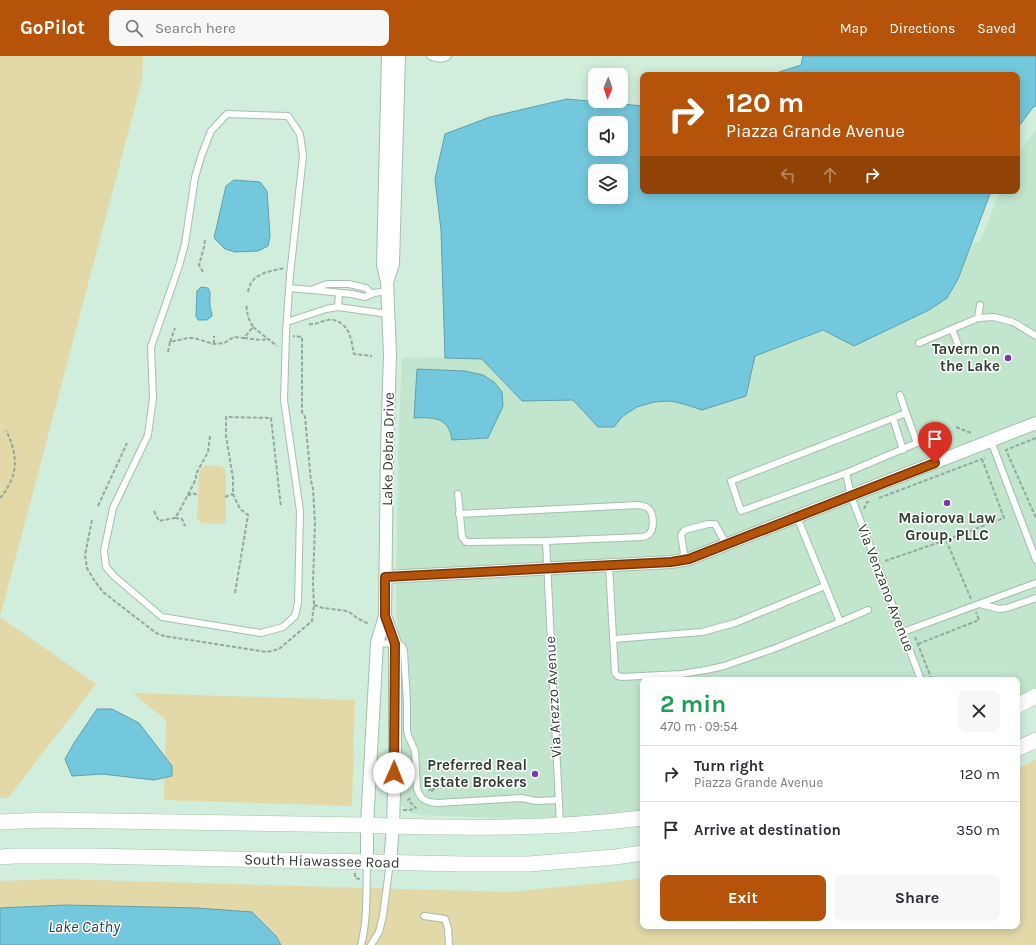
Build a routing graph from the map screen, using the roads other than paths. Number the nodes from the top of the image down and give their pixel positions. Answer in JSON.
{"nodes":[{"id":1,"x":388,"y":56,"type":"edge"},
{"id":2,"x":399,"y":56,"type":"edge"},
{"id":3,"x":430,"y":56,"type":"edge"},
{"id":4,"x":448,"y":56,"type":"edge"},
{"id":5,"x":387,"y":286,"type":"junction"},
{"id":6,"x":289,"y":288,"type":"junction"},
{"id":7,"x":311,"y":290,"type":"junction"},
{"id":8,"x":338,"y":293,"type":"junction"},
{"id":9,"x":372,"y":294,"type":"junction"},
{"id":10,"x":980,"y":305,"type":"dead end"},
{"id":11,"x":338,"y":307,"type":"junction"},
{"id":12,"x":388,"y":314,"type":"junction"},
{"id":13,"x":978,"y":318,"type":"junction"},
{"id":14,"x":287,"y":322,"type":"junction"},
{"id":15,"x":952,"y":329,"type":"junction"},
{"id":16,"x":1036,"y":336,"type":"edge"},
{"id":17,"x":919,"y":343,"type":"dead end"},
{"id":18,"x":960,"y":350,"type":"dead end"},
{"id":19,"x":900,"y":396,"type":"dead end"},
{"id":20,"x":906,"y":413,"type":"junction"},
{"id":21,"x":892,"y":418,"type":"junction"},
{"id":22,"x":1036,"y":423,"type":"edge"},
{"id":23,"x":991,"y":441,"type":"junction"},
{"id":24,"x":903,"y":450,"type":"junction"},
{"id":25,"x":846,"y":472,"type":"junction"},
{"id":26,"x":458,"y":494,"type":"dead end"},
{"id":27,"x":852,"y":496,"type":"junction"},
{"id":28,"x":459,"y":514,"type":"junction"},
{"id":29,"x":797,"y":517,"type":"junction"},
{"id":30,"x":546,"y":540,"type":"junction"},
{"id":31,"x":726,"y":544,"type":"junction"},
{"id":32,"x":1033,"y":545,"type":"edge"},
{"id":33,"x":686,"y":560,"type":"junction"},
{"id":34,"x":1036,"y":560,"type":"edge"},
{"id":35,"x":609,"y":565,"type":"junction"},
{"id":36,"x":546,"y":569,"type":"junction"},
{"id":37,"x":385,"y":577,"type":"junction"},
{"id":38,"x":1036,"y":583,"type":"edge"},
{"id":39,"x":826,"y":586,"type":"junction"},
{"id":40,"x":1036,"y":598,"type":"edge"},
{"id":41,"x":977,"y":605,"type":"junction"},
{"id":42,"x":868,"y":610,"type":"dead end"},
{"id":43,"x":385,"y":616,"type":"junction"},
{"id":44,"x":840,"y":622,"type":"junction"},
{"id":45,"x":903,"y":632,"type":"junction"},
{"id":46,"x":613,"y":639,"type":"junction"},
{"id":47,"x":377,"y":643,"type":"junction"},
{"id":48,"x":395,"y":644,"type":"junction"},
{"id":49,"x":920,"y":677,"type":"edge"},
{"id":50,"x":1036,"y":696,"type":"edge"},
{"id":51,"x":1020,"y":704,"type":"edge"},
{"id":52,"x":373,"y":711,"type":"junction"},
{"id":53,"x":395,"y":712,"type":"junction"},
{"id":54,"x":1036,"y":740,"type":"edge"},
{"id":55,"x":1020,"y":748,"type":"edge"},
{"id":56,"x":558,"y":800,"type":"junction"},
{"id":57,"x":640,"y":818,"type":"edge"},
{"id":58,"x":0,"y":822,"type":"edge"},
{"id":59,"x":367,"y":825,"type":"junction"},
{"id":60,"x":560,"y":825,"type":"junction"},
{"id":61,"x":392,"y":826,"type":"junction"},
{"id":62,"x":640,"y":853,"type":"edge"},
{"id":63,"x":0,"y":857,"type":"edge"},
{"id":64,"x":367,"y":862,"type":"junction"},
{"id":65,"x":390,"y":862,"type":"junction"},
{"id":66,"x":424,"y":916,"type":"dead end"},
{"id":67,"x":361,"y":945,"type":"edge"},
{"id":68,"x":371,"y":945,"type":"edge"},
{"id":69,"x":449,"y":945,"type":"edge"}],
"edges":[{"from":1,"to":5,"type":"street","name":"Lake Debra Drive"},
{"from":2,"to":5,"type":"street","name":"Lake Debra Drive"},
{"from":3,"to":4,"type":"lane"},
{"from":5,"to":9,"type":"lane"},
{"from":5,"to":12,"type":"street","name":"Lake Debra Drive"},
{"from":6,"to":7,"type":"lane"},
{"from":6,"to":14,"type":"lane"},
{"from":6,"to":14,"type":"lane"},
{"from":7,"to":8,"type":"lane"},
{"from":7,"to":9,"type":"lane"},
{"from":8,"to":9,"type":"lane"},
{"from":8,"to":11,"type":"lane"},
{"from":10,"to":13,"type":"lane"},
{"from":11,"to":12,"type":"lane"},
{"from":11,"to":14,"type":"lane"},
{"from":12,"to":37,"type":"street","name":"Lake Debra Drive"},
{"from":13,"to":15,"type":"lane"},
{"from":13,"to":16,"type":"lane"},
{"from":15,"to":17,"type":"lane"},
{"from":15,"to":18,"type":"lane"},
{"from":19,"to":20,"type":"lane"},
{"from":20,"to":21,"type":"lane"},
{"from":20,"to":24,"type":"lane"},
{"from":21,"to":24,"type":"lane"},
{"from":21,"to":25,"type":"lane"},
{"from":22,"to":23,"type":"street"},
{"from":23,"to":27,"type":"street"},
{"from":23,"to":32,"type":"lane"},
{"from":24,"to":25,"type":"lane"},
{"from":25,"to":27,"type":"lane","name":"Via Venzano Avenue"},
{"from":26,"to":28,"type":"lane"},
{"from":27,"to":29,"type":"street"},
{"from":27,"to":45,"type":"lane","name":"Via Venzano Avenue"},
{"from":28,"to":30,"type":"lane"},
{"from":28,"to":30,"type":"lane"},
{"from":29,"to":31,"type":"street"},
{"from":29,"to":39,"type":"lane"},
{"from":30,"to":36,"type":"lane","name":"Via Arezzo Avenue"},
{"from":31,"to":33,"type":"street"},
{"from":31,"to":33,"type":"lane"},
{"from":32,"to":34,"type":"lane"},
{"from":33,"to":35,"type":"street"},
{"from":35,"to":36,"type":"street"},
{"from":35,"to":46,"type":"lane"},
{"from":36,"to":37,"type":"street"},
{"from":36,"to":56,"type":"lane","name":"Via Arezzo Avenue"},
{"from":37,"to":43,"type":"street","name":"Lake Debra Drive"},
{"from":38,"to":41,"type":"lane"},
{"from":39,"to":44,"type":"lane"},
{"from":39,"to":46,"type":"lane"},
{"from":40,"to":41,"type":"lane"},
{"from":41,"to":45,"type":"lane"},
{"from":42,"to":44,"type":"lane"},
{"from":43,"to":47,"type":"street","name":"Lake Debra Drive"},
{"from":43,"to":48,"type":"street","name":"Lake Debra Drive"},
{"from":44,"to":46,"type":"lane"},
{"from":45,"to":49,"type":"lane","name":"Via Venzano Avenue"},
{"from":47,"to":48,"type":"lane"},
{"from":47,"to":52,"type":"street","name":"Lake Debra Drive"},
{"from":48,"to":53,"type":"street","name":"Lake Debra Drive"},
{"from":48,"to":56,"type":"lane"},
{"from":50,"to":51,"type":"street"},
{"from":52,"to":53,"type":"street"},
{"from":52,"to":59,"type":"street","name":"Lake Debra Drive"},
{"from":53,"to":61,"type":"street","name":"Lake Debra Drive"},
{"from":54,"to":55,"type":"street"},
{"from":56,"to":60,"type":"lane","name":"Via Arezzo Avenue"},
{"from":57,"to":60,"type":"street"},
{"from":58,"to":59,"type":"street"},
{"from":59,"to":61,"type":"street"},
{"from":59,"to":64,"type":"street","name":"Lake Debra Drive"},
{"from":60,"to":61,"type":"street"},
{"from":61,"to":65,"type":"street","name":"Lake Debra Drive"},
{"from":62,"to":65,"type":"street","name":"South Hiawassee Road"},
{"from":63,"to":64,"type":"street","name":"South Hiawassee Road"},
{"from":64,"to":65,"type":"street","name":"South Hiawassee Road"},
{"from":64,"to":67,"type":"lane"},
{"from":65,"to":68,"type":"lane"},
{"from":66,"to":69,"type":"lane"}]}
